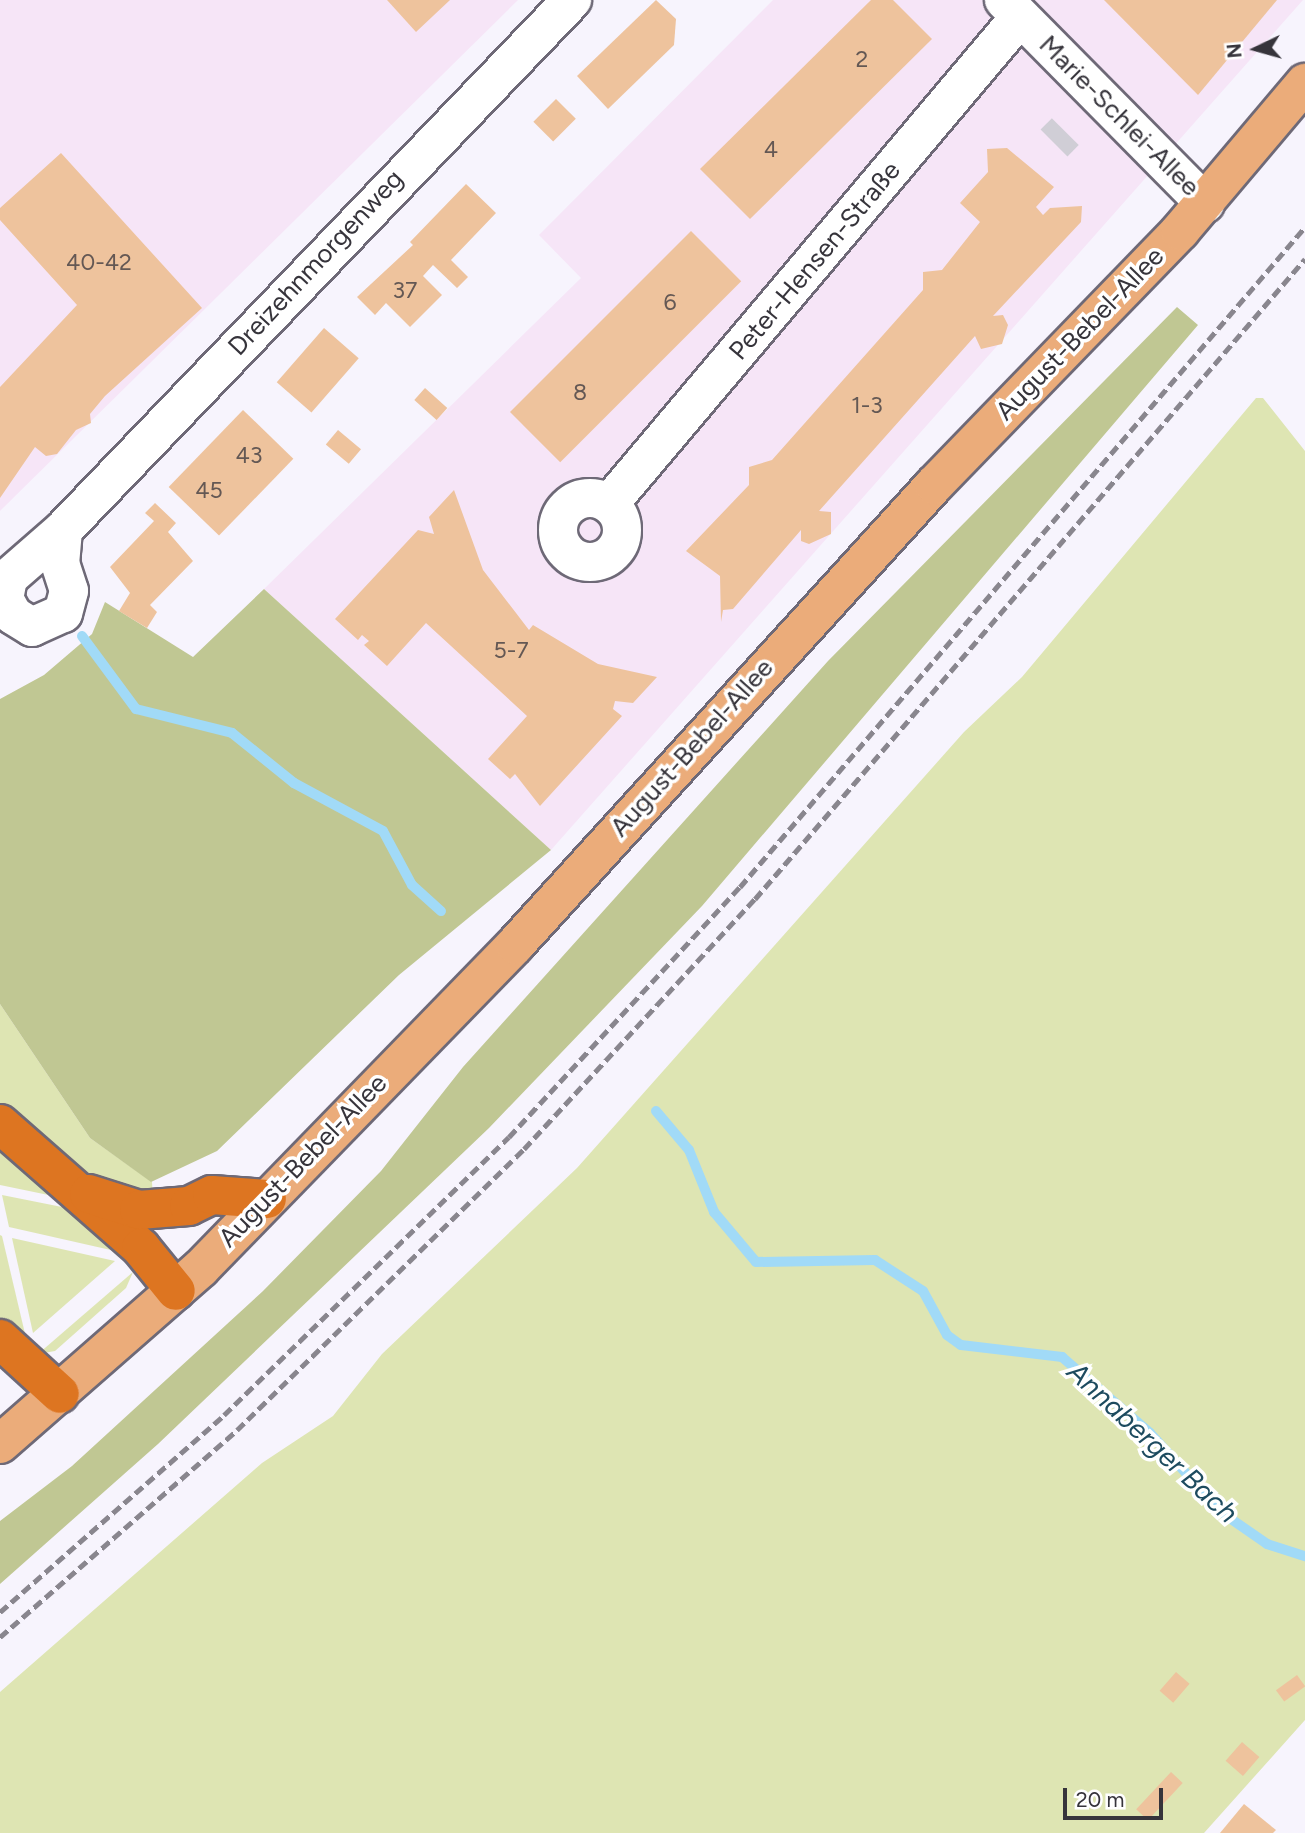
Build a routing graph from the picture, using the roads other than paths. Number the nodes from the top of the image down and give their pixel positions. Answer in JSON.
{"nodes":[{"id":1,"x":572,"y":0,"type":"edge"},
{"id":2,"x":1012,"y":9,"type":"edge"},
{"id":3,"x":1305,"y":83,"type":"edge"},
{"id":4,"x":1205,"y":203,"type":"junction"},
{"id":5,"x":609,"y":504,"type":"dead end"},
{"id":6,"x":64,"y":530,"type":"dead end"},
{"id":7,"x":0,"y":1124,"type":"edge"},
{"id":8,"x":72,"y":1187,"type":"junction"},
{"id":9,"x":267,"y":1199,"type":"junction"},
{"id":10,"x":176,"y":1291,"type":"junction"},
{"id":11,"x":0,"y":1339,"type":"edge"},
{"id":12,"x":60,"y":1394,"type":"junction"},
{"id":13,"x":0,"y":1444,"type":"edge"}],
"edges":[{"from":1,"to":6,"type":"street","name":"Dreizehnmorgenweg"},
{"from":2,"to":4,"type":"street","name":"Marie-Schlei-Allee"},
{"from":2,"to":5,"type":"street","name":"Peter-Hensen-Straße"},
{"from":3,"to":4,"type":"main road","name":"August-Bebel-Allee"},
{"from":4,"to":9,"type":"main road","name":"August-Bebel-Allee"},
{"from":7,"to":8,"type":"highway"},
{"from":8,"to":9,"type":"highway"},
{"from":8,"to":10,"type":"highway"},
{"from":9,"to":10,"type":"main road","name":"August-Bebel-Allee"},
{"from":10,"to":12,"type":"main road","name":"August-Bebel-Allee"},
{"from":11,"to":12,"type":"highway"},
{"from":12,"to":13,"type":"main road","name":"August-Bebel-Allee"}]}
